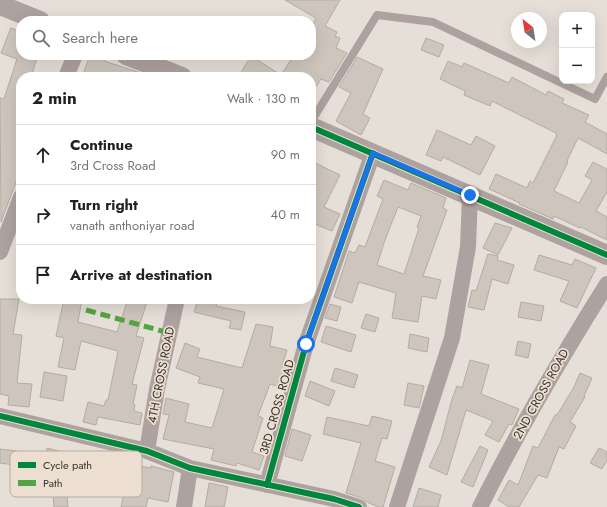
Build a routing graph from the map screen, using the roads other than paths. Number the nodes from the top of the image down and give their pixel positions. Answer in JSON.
{"nodes":[{"id":1,"x":0,"y":5,"type":"edge"},
{"id":2,"x":28,"y":16,"type":"edge"},
{"id":3,"x":73,"y":60,"type":"edge"},
{"id":4,"x":139,"y":60,"type":"edge"},
{"id":5,"x":68,"y":72,"type":"edge"},
{"id":6,"x":169,"y":72,"type":"edge"},
{"id":7,"x":607,"y":77,"type":"edge"},
{"id":8,"x":316,"y":114,"type":"edge"},
{"id":9,"x":316,"y":129,"type":"edge"},
{"id":10,"x":373,"y":153,"type":"junction"},
{"id":11,"x":470,"y":195,"type":"junction"},
{"id":12,"x":16,"y":210,"type":"edge"},
{"id":13,"x":0,"y":252,"type":"edge"},
{"id":14,"x":607,"y":255,"type":"edge"},
{"id":15,"x":607,"y":284,"type":"edge"},
{"id":16,"x":176,"y":304,"type":"edge"},
{"id":17,"x":0,"y":416,"type":"edge"},
{"id":18,"x":147,"y":451,"type":"junction"},
{"id":19,"x":190,"y":468,"type":"junction"},
{"id":20,"x":267,"y":484,"type":"junction"},
{"id":21,"x":333,"y":503,"type":"edge"},
{"id":22,"x":184,"y":507,"type":"edge"},
{"id":23,"x":359,"y":507,"type":"edge"},
{"id":24,"x":397,"y":507,"type":"edge"},
{"id":25,"x":480,"y":507,"type":"edge"}],
"edges":[{"from":1,"to":2,"type":"street"},
{"from":3,"to":5,"type":"street"},
{"from":4,"to":6,"type":"street"},
{"from":7,"to":8,"type":"lane"},
{"from":9,"to":10,"type":"street"},
{"from":10,"to":11,"type":"street"},
{"from":10,"to":20,"type":"street","name":"3RD CROSS ROAD"},
{"from":11,"to":14,"type":"street"},
{"from":11,"to":24,"type":"street"},
{"from":12,"to":13,"type":"street"},
{"from":15,"to":25,"type":"street","name":"2ND CROSS ROAD"},
{"from":16,"to":18,"type":"street","name":"4TH CROSS ROAD"},
{"from":17,"to":18,"type":"street"},
{"from":18,"to":19,"type":"street"},
{"from":19,"to":20,"type":"street"},
{"from":19,"to":22,"type":"street"},
{"from":20,"to":21,"type":"street"},
{"from":21,"to":23,"type":"street"}]}
